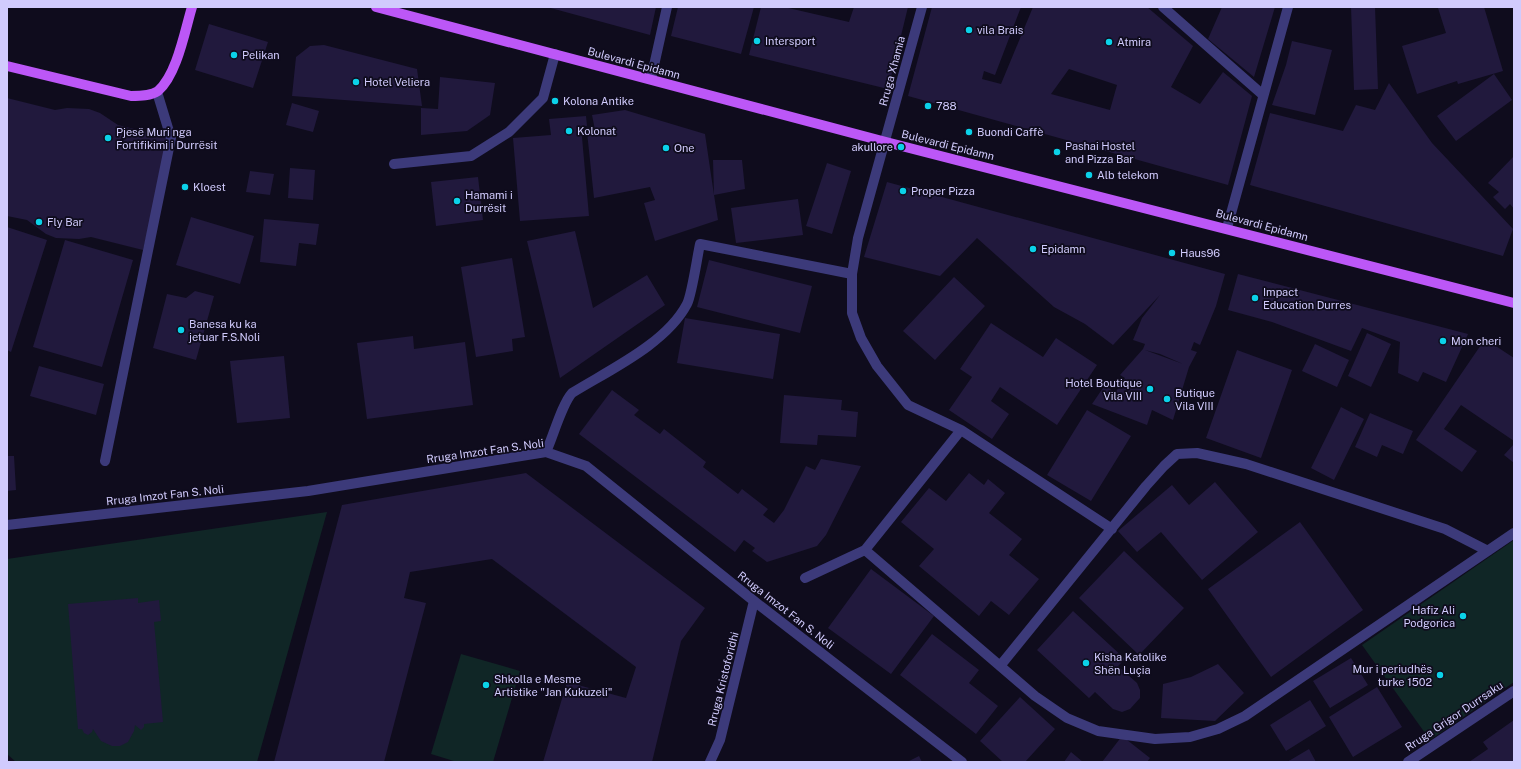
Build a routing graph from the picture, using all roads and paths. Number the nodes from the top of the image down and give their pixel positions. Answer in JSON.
{"nodes":[{"id":1,"x":192,"y":7,"type":"edge"},
{"id":2,"x":376,"y":7,"type":"edge"},
{"id":3,"x":666,"y":7,"type":"edge"},
{"id":4,"x":922,"y":7,"type":"edge"},
{"id":5,"x":1163,"y":7,"type":"edge"},
{"id":6,"x":1288,"y":7,"type":"edge"},
{"id":7,"x":555,"y":54,"type":"junction"},
{"id":8,"x":7,"y":66,"type":"edge"},
{"id":9,"x":651,"y":79,"type":"junction"},
{"id":10,"x":158,"y":92,"type":"junction"},
{"id":11,"x":1263,"y":95,"type":"junction"},
{"id":12,"x":886,"y":142,"type":"junction"},
{"id":13,"x":394,"y":164,"type":"dead end"},
{"id":14,"x":1227,"y":228,"type":"junction"},
{"id":15,"x":852,"y":274,"type":"junction"},
{"id":16,"x":1514,"y":303,"type":"edge"},
{"id":17,"x":960,"y":430,"type":"junction"},
{"id":18,"x":546,"y":452,"type":"junction"},
{"id":19,"x":105,"y":461,"type":"dead end"},
{"id":20,"x":7,"y":525,"type":"edge"},
{"id":21,"x":1112,"y":529,"type":"junction"},
{"id":22,"x":1514,"y":533,"type":"edge"},
{"id":23,"x":865,"y":550,"type":"junction"},
{"id":24,"x":1488,"y":551,"type":"junction"},
{"id":25,"x":805,"y":578,"type":"dead end"},
{"id":26,"x":754,"y":602,"type":"junction"},
{"id":27,"x":1000,"y":666,"type":"junction"},
{"id":28,"x":1514,"y":691,"type":"edge"},
{"id":29,"x":710,"y":762,"type":"edge"},
{"id":30,"x":962,"y":762,"type":"edge"},
{"id":31,"x":1408,"y":762,"type":"edge"}],
"edges":[{"from":1,"to":10,"type":"main road"},
{"from":2,"to":7,"type":"main road","name":"Bulevardi Epidamn"},
{"from":3,"to":9,"type":"street"},
{"from":4,"to":12,"type":"street","name":"Rruga Xhamia"},
{"from":5,"to":11,"type":"street"},
{"from":6,"to":11,"type":"street"},
{"from":7,"to":9,"type":"main road","name":"Bulevardi Epidamn"},
{"from":7,"to":13,"type":"street"},
{"from":8,"to":10,"type":"main road"},
{"from":9,"to":12,"type":"main road","name":"Bulevardi Epidamn"},
{"from":10,"to":19,"type":"street"},
{"from":11,"to":14,"type":"street"},
{"from":12,"to":14,"type":"main road","name":"Bulevardi Epidamn"},
{"from":12,"to":15,"type":"street","name":"Rruga Xhamia"},
{"from":14,"to":16,"type":"main road","name":"Bulevardi Epidamn"},
{"from":15,"to":17,"type":"street","name":"Rruga Xhamia"},
{"from":15,"to":18,"type":"street"},
{"from":17,"to":21,"type":"street","name":"Rruga Xhamia"},
{"from":17,"to":23,"type":"street"},
{"from":18,"to":20,"type":"street","name":"Rruga Imzot Fan S. Noli"},
{"from":18,"to":26,"type":"street","name":"Rruga Imzot Fan S. Noli"},
{"from":21,"to":24,"type":"street"},
{"from":21,"to":27,"type":"street"},
{"from":22,"to":24,"type":"street"},
{"from":23,"to":25,"type":"street"},
{"from":23,"to":27,"type":"street"},
{"from":24,"to":27,"type":"street"},
{"from":26,"to":29,"type":"street","name":"Rruga Kristoforidhi"},
{"from":26,"to":30,"type":"street","name":"Rruga Imzot Fan S. Noli"},
{"from":28,"to":31,"type":"street","name":"Rruga Grigor Durrsaku"}]}
